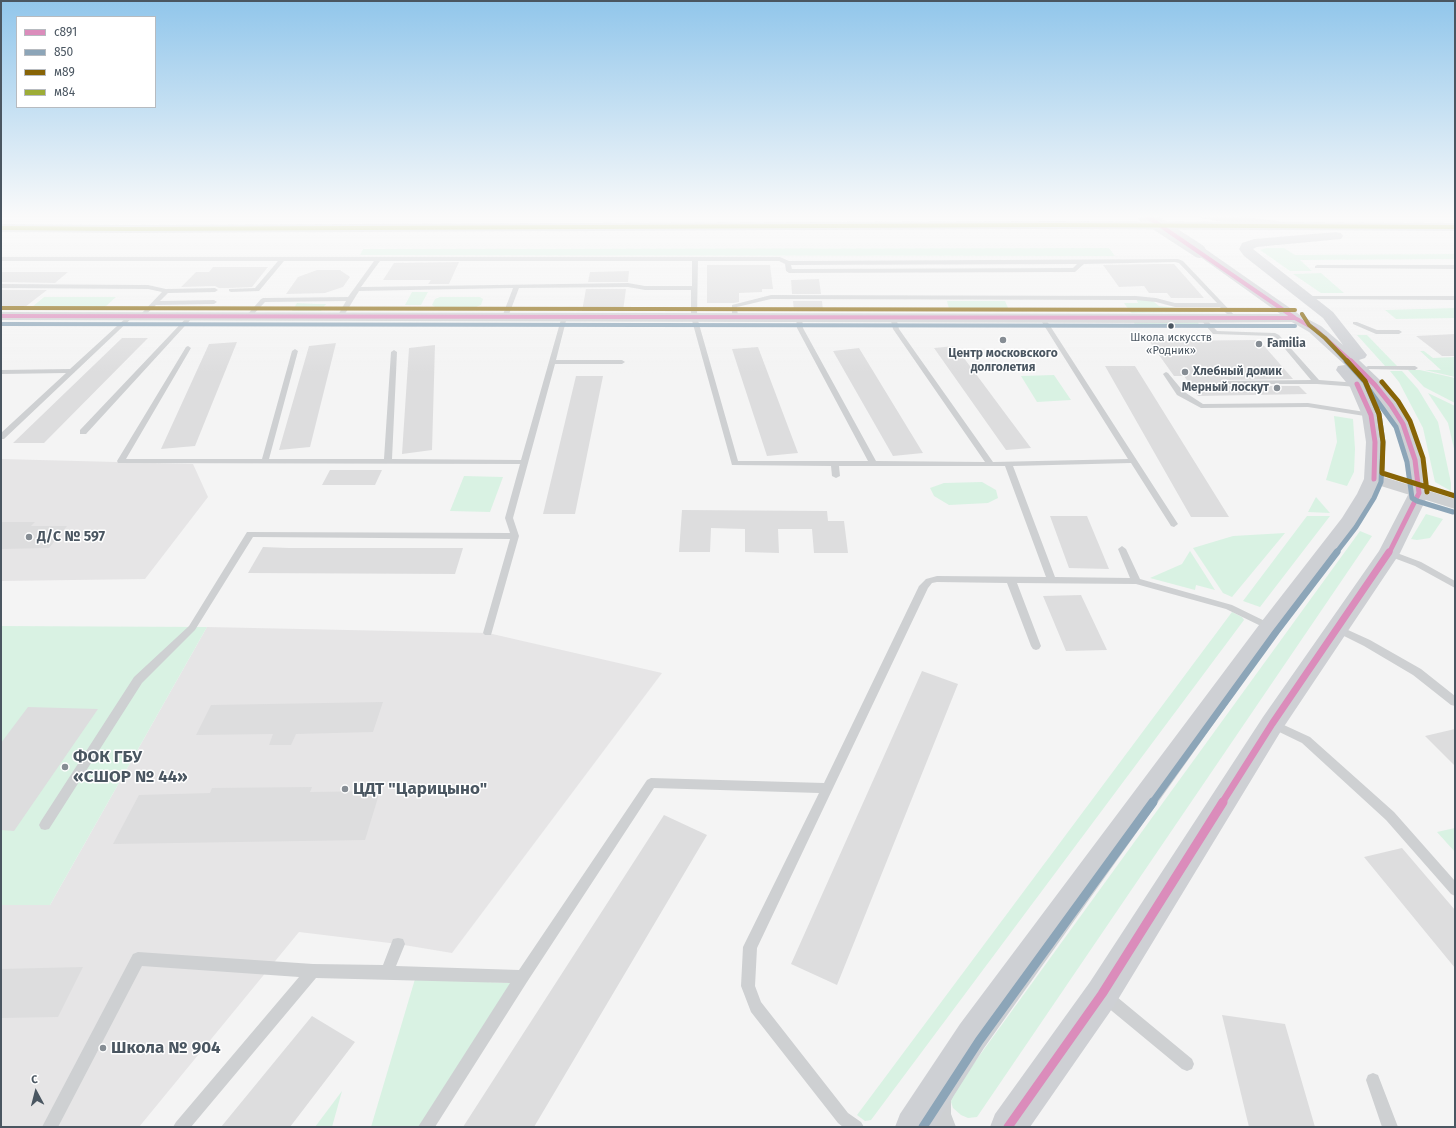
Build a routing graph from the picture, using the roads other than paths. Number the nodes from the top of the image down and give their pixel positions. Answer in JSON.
{"nodes":[{"id":1,"x":276,"y":268,"type":"edge"},
{"id":2,"x":372,"y":268,"type":"edge"},
{"id":3,"x":695,"y":268,"type":"edge"},
{"id":4,"x":789,"y":268,"type":"edge"},
{"id":5,"x":1077,"y":268,"type":"edge"},
{"id":6,"x":1186,"y":268,"type":"edge"},
{"id":7,"x":1223,"y":268,"type":"edge"},
{"id":8,"x":1268,"y":268,"type":"edge"},
{"id":9,"x":1,"y":286,"type":"edge"},
{"id":10,"x":516,"y":286,"type":"junction"},
{"id":11,"x":695,"y":288,"type":"junction"},
{"id":12,"x":357,"y":289,"type":"junction"},
{"id":13,"x":215,"y":290,"type":"dead end"},
{"id":14,"x":231,"y":290,"type":"dead end"},
{"id":15,"x":166,"y":291,"type":"junction"},
{"id":16,"x":350,"y":298,"type":"junction"},
{"id":17,"x":1306,"y":298,"type":"junction"},
{"id":18,"x":1455,"y":298,"type":"edge"},
{"id":19,"x":214,"y":302,"type":"dead end"},
{"id":20,"x":154,"y":303,"type":"junction"},
{"id":21,"x":1222,"y":305,"type":"junction"},
{"id":22,"x":1,"y":316,"type":"edge"},
{"id":23,"x":136,"y":316,"type":"junction"},
{"id":24,"x":191,"y":316,"type":"junction"},
{"id":25,"x":249,"y":316,"type":"junction"},
{"id":26,"x":340,"y":317,"type":"junction"},
{"id":27,"x":505,"y":317,"type":"junction"},
{"id":28,"x":564,"y":317,"type":"junction"},
{"id":29,"x":694,"y":317,"type":"junction"},
{"id":30,"x":735,"y":317,"type":"junction"},
{"id":31,"x":800,"y":317,"type":"junction"},
{"id":32,"x":893,"y":318,"type":"junction"},
{"id":33,"x":1295,"y":318,"type":"junction"},
{"id":34,"x":1043,"y":319,"type":"junction"},
{"id":35,"x":1204,"y":319,"type":"junction"},
{"id":36,"x":1235,"y":319,"type":"junction"},
{"id":37,"x":1366,"y":320,"type":"dead end"},
{"id":38,"x":1399,"y":332,"type":"dead end"},
{"id":39,"x":188,"y":348,"type":"dead end"},
{"id":40,"x":295,"y":351,"type":"dead end"},
{"id":41,"x":394,"y":352,"type":"dead end"},
{"id":42,"x":552,"y":362,"type":"junction"},
{"id":43,"x":622,"y":362,"type":"dead end"},
{"id":44,"x":1368,"y":368,"type":"junction"},
{"id":45,"x":1415,"y":368,"type":"dead end"},
{"id":46,"x":71,"y":371,"type":"junction"},
{"id":47,"x":1,"y":372,"type":"edge"},
{"id":48,"x":1166,"y":374,"type":"dead end"},
{"id":49,"x":1317,"y":382,"type":"junction"},
{"id":50,"x":1224,"y":383,"type":"dead end"},
{"id":51,"x":1366,"y":385,"type":"junction"},
{"id":52,"x":1371,"y":414,"type":"junction"},
{"id":53,"x":83,"y":432,"type":"dead end"},
{"id":54,"x":1,"y":437,"type":"edge"},
{"id":55,"x":265,"y":461,"type":"junction"},
{"id":56,"x":1133,"y":461,"type":"junction"},
{"id":57,"x":388,"y":462,"type":"junction"},
{"id":58,"x":523,"y":462,"type":"junction"},
{"id":59,"x":835,"y":463,"type":"junction"},
{"id":60,"x":873,"y":463,"type":"junction"},
{"id":61,"x":991,"y":464,"type":"junction"},
{"id":62,"x":1008,"y":464,"type":"junction"},
{"id":63,"x":836,"y":476,"type":"dead end"},
{"id":64,"x":1374,"y":479,"type":"junction"},
{"id":65,"x":1419,"y":494,"type":"junction"},
{"id":66,"x":1455,"y":504,"type":"edge"},
{"id":67,"x":1174,"y":524,"type":"dead end"},
{"id":68,"x":515,"y":536,"type":"junction"},
{"id":69,"x":1122,"y":549,"type":"dead end"},
{"id":70,"x":1389,"y":553,"type":"junction"},
{"id":71,"x":1011,"y":580,"type":"junction"},
{"id":72,"x":1052,"y":580,"type":"junction"},
{"id":73,"x":1136,"y":581,"type":"junction"},
{"id":74,"x":1455,"y":585,"type":"edge"},
{"id":75,"x":1270,"y":626,"type":"junction"},
{"id":76,"x":1337,"y":629,"type":"junction"},
{"id":77,"x":488,"y":633,"type":"dead end"},
{"id":78,"x":1036,"y":646,"type":"dead end"},
{"id":79,"x":1455,"y":702,"type":"edge"},
{"id":80,"x":1272,"y":724,"type":"junction"},
{"id":81,"x":827,"y":788,"type":"junction"},
{"id":82,"x":45,"y":825,"type":"dead end"},
{"id":83,"x":1455,"y":890,"type":"edge"},
{"id":84,"x":398,"y":944,"type":"dead end"},
{"id":85,"x":314,"y":971,"type":"junction"},
{"id":86,"x":388,"y":972,"type":"junction"},
{"id":87,"x":522,"y":977,"type":"junction"},
{"id":88,"x":1102,"y":994,"type":"junction"},
{"id":89,"x":1186,"y":1064,"type":"dead end"},
{"id":90,"x":1373,"y":1080,"type":"dead end"},
{"id":91,"x":937,"y":1089,"type":"junction"},
{"id":92,"x":50,"y":1127,"type":"edge"},
{"id":93,"x":181,"y":1127,"type":"edge"},
{"id":94,"x":426,"y":1127,"type":"edge"},
{"id":95,"x":856,"y":1127,"type":"edge"},
{"id":96,"x":913,"y":1127,"type":"edge"},
{"id":97,"x":938,"y":1127,"type":"edge"},
{"id":98,"x":1008,"y":1127,"type":"edge"},
{"id":99,"x":1390,"y":1127,"type":"edge"}],
"edges":[{"from":1,"to":14,"type":"lane"},
{"from":2,"to":12,"type":"lane"},
{"from":3,"to":11,"type":"lane"},
{"from":4,"to":5,"type":"lane"},
{"from":6,"to":21,"type":"lane"},
{"from":7,"to":33,"type":"main road","bridge":true},
{"from":8,"to":17,"type":"main road"},
{"from":9,"to":15,"type":"lane"},
{"from":10,"to":11,"type":"lane"},
{"from":10,"to":12,"type":"lane"},
{"from":10,"to":27,"type":"lane"},
{"from":11,"to":29,"type":"lane"},
{"from":12,"to":16,"type":"lane"},
{"from":13,"to":15,"type":"lane"},
{"from":15,"to":20,"type":"lane"},
{"from":16,"to":25,"type":"lane"},
{"from":16,"to":26,"type":"lane"},
{"from":17,"to":18,"type":"lane"},
{"from":17,"to":44,"type":"main road"},
{"from":19,"to":20,"type":"lane"},
{"from":20,"to":23,"type":"lane"},
{"from":21,"to":30,"type":"lane"},
{"from":21,"to":36,"type":"lane"},
{"from":22,"to":23,"type":"street"},
{"from":23,"to":24,"type":"street"},
{"from":23,"to":46,"type":"lane"},
{"from":24,"to":25,"type":"street"},
{"from":24,"to":53,"type":"lane"},
{"from":25,"to":26,"type":"street"},
{"from":26,"to":27,"type":"street"},
{"from":27,"to":28,"type":"street"},
{"from":28,"to":29,"type":"street"},
{"from":28,"to":42,"type":"lane"},
{"from":29,"to":30,"type":"street"},
{"from":29,"to":59,"type":"lane"},
{"from":30,"to":31,"type":"street"},
{"from":31,"to":32,"type":"street"},
{"from":31,"to":60,"type":"lane"},
{"from":32,"to":34,"type":"street"},
{"from":32,"to":61,"type":"lane"},
{"from":33,"to":36,"type":"street"},
{"from":33,"to":51,"type":"main road"},
{"from":34,"to":35,"type":"street"},
{"from":34,"to":56,"type":"lane"},
{"from":35,"to":36,"type":"street"},
{"from":35,"to":49,"type":"lane"},
{"from":37,"to":38,"type":"lane"},
{"from":39,"to":55,"type":"lane"},
{"from":40,"to":55,"type":"lane"},
{"from":41,"to":57,"type":"lane"},
{"from":42,"to":43,"type":"lane"},
{"from":42,"to":58,"type":"lane"},
{"from":44,"to":45,"type":"lane"},
{"from":44,"to":51,"type":"main road"},
{"from":46,"to":47,"type":"lane"},
{"from":46,"to":54,"type":"lane"},
{"from":48,"to":52,"type":"lane"},
{"from":49,"to":50,"type":"lane"},
{"from":49,"to":51,"type":"lane"},
{"from":51,"to":52,"type":"main road"},
{"from":51,"to":65,"type":"main road"},
{"from":52,"to":64,"type":"main road"},
{"from":55,"to":57,"type":"lane"},
{"from":56,"to":62,"type":"lane"},
{"from":56,"to":67,"type":"lane"},
{"from":57,"to":58,"type":"lane"},
{"from":58,"to":68,"type":"lane"},
{"from":59,"to":60,"type":"lane"},
{"from":59,"to":63,"type":"lane"},
{"from":60,"to":61,"type":"lane"},
{"from":61,"to":62,"type":"lane"},
{"from":62,"to":72,"type":"lane"},
{"from":64,"to":65,"type":"street"},
{"from":64,"to":75,"type":"main road"},
{"from":65,"to":66,"type":"street"},
{"from":65,"to":70,"type":"main road"},
{"from":68,"to":77,"type":"lane"},
{"from":68,"to":82,"type":"lane"},
{"from":69,"to":73,"type":"lane"},
{"from":70,"to":74,"type":"lane"},
{"from":70,"to":76,"type":"main road"},
{"from":71,"to":72,"type":"lane"},
{"from":71,"to":78,"type":"lane"},
{"from":71,"to":81,"type":"lane"},
{"from":72,"to":73,"type":"lane"},
{"from":73,"to":75,"type":"lane"},
{"from":75,"to":91,"type":"main road"},
{"from":76,"to":79,"type":"lane"},
{"from":76,"to":80,"type":"main road"},
{"from":80,"to":83,"type":"lane"},
{"from":80,"to":88,"type":"main road"},
{"from":81,"to":87,"type":"lane"},
{"from":81,"to":95,"type":"lane"},
{"from":84,"to":86,"type":"lane"},
{"from":85,"to":86,"type":"lane"},
{"from":85,"to":92,"type":"lane"},
{"from":85,"to":93,"type":"lane"},
{"from":86,"to":87,"type":"lane"},
{"from":87,"to":94,"type":"lane"},
{"from":88,"to":89,"type":"lane"},
{"from":88,"to":98,"type":"main road"},
{"from":90,"to":99,"type":"lane"},
{"from":91,"to":96,"type":"main road"},
{"from":91,"to":97,"type":"street"}]}
